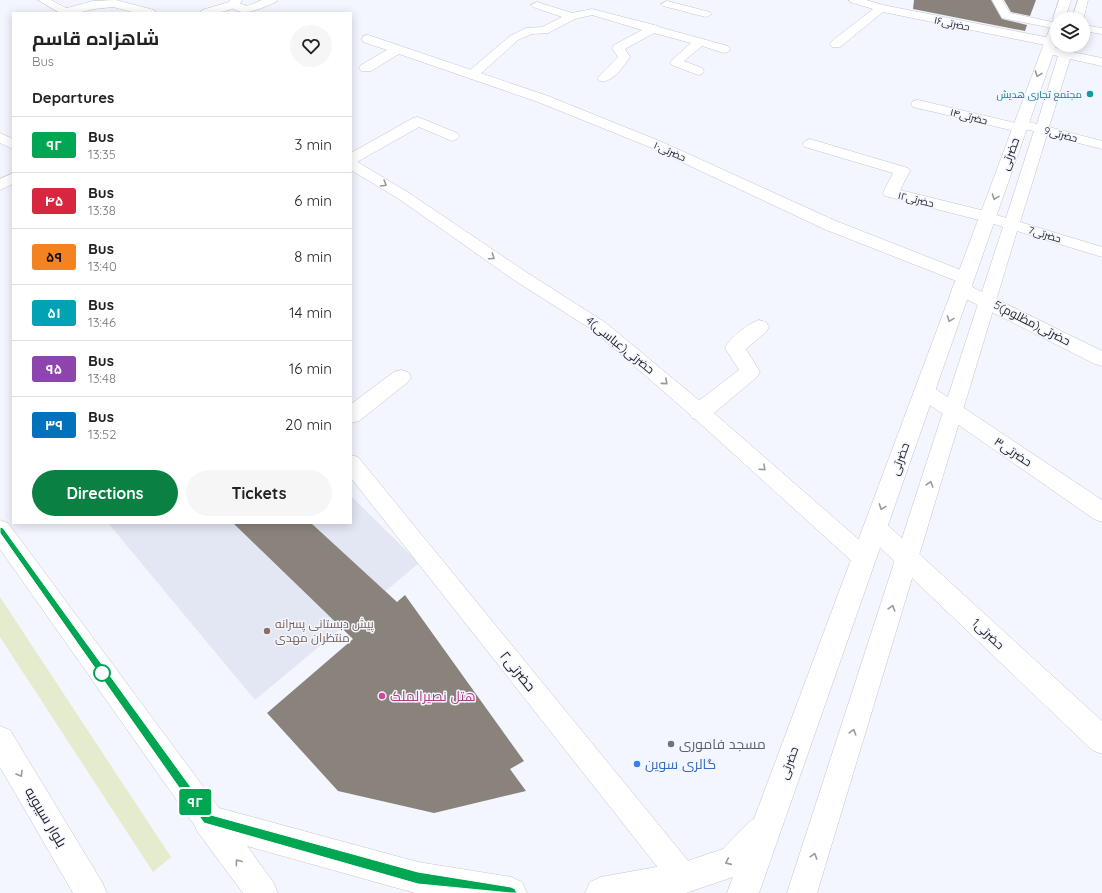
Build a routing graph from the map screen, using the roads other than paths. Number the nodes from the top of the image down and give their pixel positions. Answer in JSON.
{"nodes":[{"id":1,"x":43,"y":0,"type":"edge"},
{"id":2,"x":272,"y":0,"type":"edge"},
{"id":3,"x":854,"y":0,"type":"edge"},
{"id":4,"x":997,"y":0,"type":"edge"},
{"id":5,"x":1066,"y":0,"type":"edge"},
{"id":6,"x":1083,"y":0,"type":"edge"},
{"id":7,"x":235,"y":2,"type":"edge"},
{"id":8,"x":668,"y":2,"type":"edge"},
{"id":9,"x":537,"y":5,"type":"dead end"},
{"id":10,"x":881,"y":8,"type":"junction"},
{"id":11,"x":65,"y":12,"type":"edge"},
{"id":12,"x":70,"y":12,"type":"edge"},
{"id":13,"x":146,"y":12,"type":"edge"},
{"id":14,"x":209,"y":12,"type":"edge"},
{"id":15,"x":1063,"y":12,"type":"edge"},
{"id":16,"x":1080,"y":12,"type":"edge"},
{"id":17,"x":706,"y":14,"type":"dead end"},
{"id":18,"x":571,"y":17,"type":"junction"},
{"id":19,"x":654,"y":19,"type":"junction"},
{"id":20,"x":1090,"y":29,"type":"edge"},
{"id":21,"x":1102,"y":31,"type":"edge"},
{"id":22,"x":1050,"y":34,"type":"edge"},
{"id":23,"x":1050,"y":36,"type":"edge"},
{"id":24,"x":368,"y":39,"type":"dead end"},
{"id":25,"x":700,"y":42,"type":"junction"},
{"id":26,"x":836,"y":44,"type":"dead end"},
{"id":27,"x":724,"y":49,"type":"dead end"},
{"id":28,"x":398,"y":50,"type":"junction"},
{"id":29,"x":1051,"y":52,"type":"edge"},
{"id":30,"x":1054,"y":52,"type":"edge"},
{"id":31,"x":1084,"y":52,"type":"edge"},
{"id":32,"x":1102,"y":62,"type":"edge"},
{"id":33,"x":366,"y":68,"type":"dead end"},
{"id":34,"x":698,"y":70,"type":"dead end"},
{"id":35,"x":473,"y":74,"type":"junction"},
{"id":36,"x":603,"y":78,"type":"dead end"},
{"id":37,"x":918,"y":104,"type":"dead end"},
{"id":38,"x":1020,"y":126,"type":"junction"},
{"id":39,"x":1041,"y":129,"type":"junction"},
{"id":40,"x":452,"y":136,"type":"dead end"},
{"id":41,"x":0,"y":137,"type":"edge"},
{"id":42,"x":12,"y":144,"type":"edge"},
{"id":43,"x":810,"y":144,"type":"dead end"},
{"id":44,"x":1102,"y":145,"type":"edge"},
{"id":45,"x":352,"y":158,"type":"edge"},
{"id":46,"x":352,"y":165,"type":"edge"},
{"id":47,"x":12,"y":179,"type":"edge"},
{"id":48,"x":0,"y":185,"type":"edge"},
{"id":49,"x":987,"y":217,"type":"junction"},
{"id":50,"x":1011,"y":224,"type":"junction"},
{"id":51,"x":1102,"y":252,"type":"edge"},
{"id":52,"x":963,"y":283,"type":"junction"},
{"id":53,"x":987,"y":301,"type":"junction"},
{"id":54,"x":759,"y":327,"type":"dead end"},
{"id":55,"x":1102,"y":359,"type":"edge"},
{"id":56,"x":401,"y":378,"type":"dead end"},
{"id":57,"x":924,"y":391,"type":"junction"},
{"id":58,"x":953,"y":411,"type":"junction"},
{"id":59,"x":700,"y":412,"type":"junction"},
{"id":60,"x":352,"y":414,"type":"edge"},
{"id":61,"x":352,"y":464,"type":"edge"},
{"id":62,"x":1102,"y":512,"type":"edge"},
{"id":63,"x":875,"y":528,"type":"junction"},
{"id":64,"x":0,"y":530,"type":"edge"},
{"id":65,"x":864,"y":558,"type":"junction"},
{"id":66,"x":907,"y":558,"type":"junction"},
{"id":67,"x":0,"y":740,"type":"edge"},
{"id":68,"x":1102,"y":740,"type":"edge"},
{"id":69,"x":208,"y":820,"type":"junction"},
{"id":70,"x":766,"y":826,"type":"junction"},
{"id":71,"x":684,"y":878,"type":"junction"},
{"id":72,"x":804,"y":891,"type":"edge"},
{"id":73,"x":91,"y":893,"type":"edge"},
{"id":74,"x":262,"y":893,"type":"edge"},
{"id":75,"x":511,"y":893,"type":"edge"},
{"id":76,"x":600,"y":893,"type":"edge"},
{"id":77,"x":743,"y":893,"type":"edge"}],
"edges":[{"from":1,"to":11,"type":"lane"},
{"from":2,"to":7,"type":"lane"},
{"from":3,"to":10,"type":"lane","name":"حضرتی۱۶"},
{"from":4,"to":22,"type":"lane"},
{"from":5,"to":15,"type":"street","name":"حضرتی"},
{"from":6,"to":16,"type":"lane"},
{"from":7,"to":14,"type":"street"},
{"from":8,"to":17,"type":"lane"},
{"from":8,"to":19,"type":"lane"},
{"from":9,"to":18,"type":"lane"},
{"from":10,"to":23,"type":"lane","name":"حضرتی۱۶"},
{"from":10,"to":26,"type":"lane"},
{"from":12,"to":13,"type":"street"},
{"from":18,"to":19,"type":"lane"},
{"from":18,"to":35,"type":"lane"},
{"from":19,"to":25,"type":"lane"},
{"from":19,"to":36,"type":"lane"},
{"from":20,"to":21,"type":"lane"},
{"from":24,"to":28,"type":"street","name":"حضرتی۱۰"},
{"from":25,"to":27,"type":"lane"},
{"from":25,"to":34,"type":"lane"},
{"from":28,"to":33,"type":"street"},
{"from":28,"to":35,"type":"street","name":"حضرتی۱۰"},
{"from":29,"to":38,"type":"street","name":"حضرتی","one_way":true},
{"from":30,"to":39,"type":"lane","name":"حضرتی"},
{"from":31,"to":32,"type":"lane"},
{"from":35,"to":52,"type":"street","name":"حضرتی۱۰"},
{"from":37,"to":38,"type":"street","name":"حضرتی۱۴"},
{"from":38,"to":39,"type":"lane","name":"9حضرتی"},
{"from":38,"to":49,"type":"street","name":"حضرتی","one_way":true},
{"from":39,"to":44,"type":"lane","name":"9حضرتی"},
{"from":39,"to":50,"type":"lane","name":"حضرتی"},
{"from":40,"to":45,"type":"street"},
{"from":41,"to":42,"type":"lane"},
{"from":43,"to":49,"type":"street","name":"حضرتی۱۲"},
{"from":46,"to":59,"type":"lane","name":"4حضرتی(عباسی)","one_way":true},
{"from":47,"to":48,"type":"street"},
{"from":49,"to":50,"type":"lane","name":"7حضرتی"},
{"from":49,"to":52,"type":"street","name":"حضرتی"},
{"from":50,"to":51,"type":"lane","name":"7حضرتی"},
{"from":50,"to":53,"type":"lane","name":"حضرتی"},
{"from":52,"to":53,"type":"street","name":"5حضرتی(مظلوم)"},
{"from":52,"to":57,"type":"street","name":"حضرتی","one_way":true},
{"from":53,"to":55,"type":"street","name":"5حضرتی(مظلوم)"},
{"from":53,"to":58,"type":"lane","name":"حضرتی"},
{"from":54,"to":59,"type":"street"},
{"from":56,"to":60,"type":"street"},
{"from":57,"to":58,"type":"street","name":"حضرتی۳"},
{"from":57,"to":63,"type":"street","name":"حضرتی","one_way":true},
{"from":58,"to":62,"type":"street","name":"حضرتی۳"},
{"from":66,"to":58,"type":"lane","name":"حضرتی","one_way":true},
{"from":59,"to":65,"type":"lane","name":"4حضرتی(عباسی)","one_way":true},
{"from":61,"to":71,"type":"lane","name":"حضرتی۲"},
{"from":63,"to":65,"type":"street","name":"حضرتی"},
{"from":63,"to":66,"type":"street","name":"1حضرتی"},
{"from":64,"to":69,"type":"street"},
{"from":65,"to":70,"type":"street","name":"حضرتی"},
{"from":66,"to":68,"type":"street","name":"1حضرتی"},
{"from":72,"to":66,"type":"lane","name":"حضرتی","one_way":true},
{"from":67,"to":73,"type":"street","name":"بلوار سیبویه","one_way":true},
{"from":74,"to":69,"type":"street","one_way":true},
{"from":69,"to":75,"type":"street"},
{"from":70,"to":71,"type":"street","one_way":true},
{"from":70,"to":77,"type":"street","name":"حضرتی"},
{"from":71,"to":76,"type":"street"}]}
